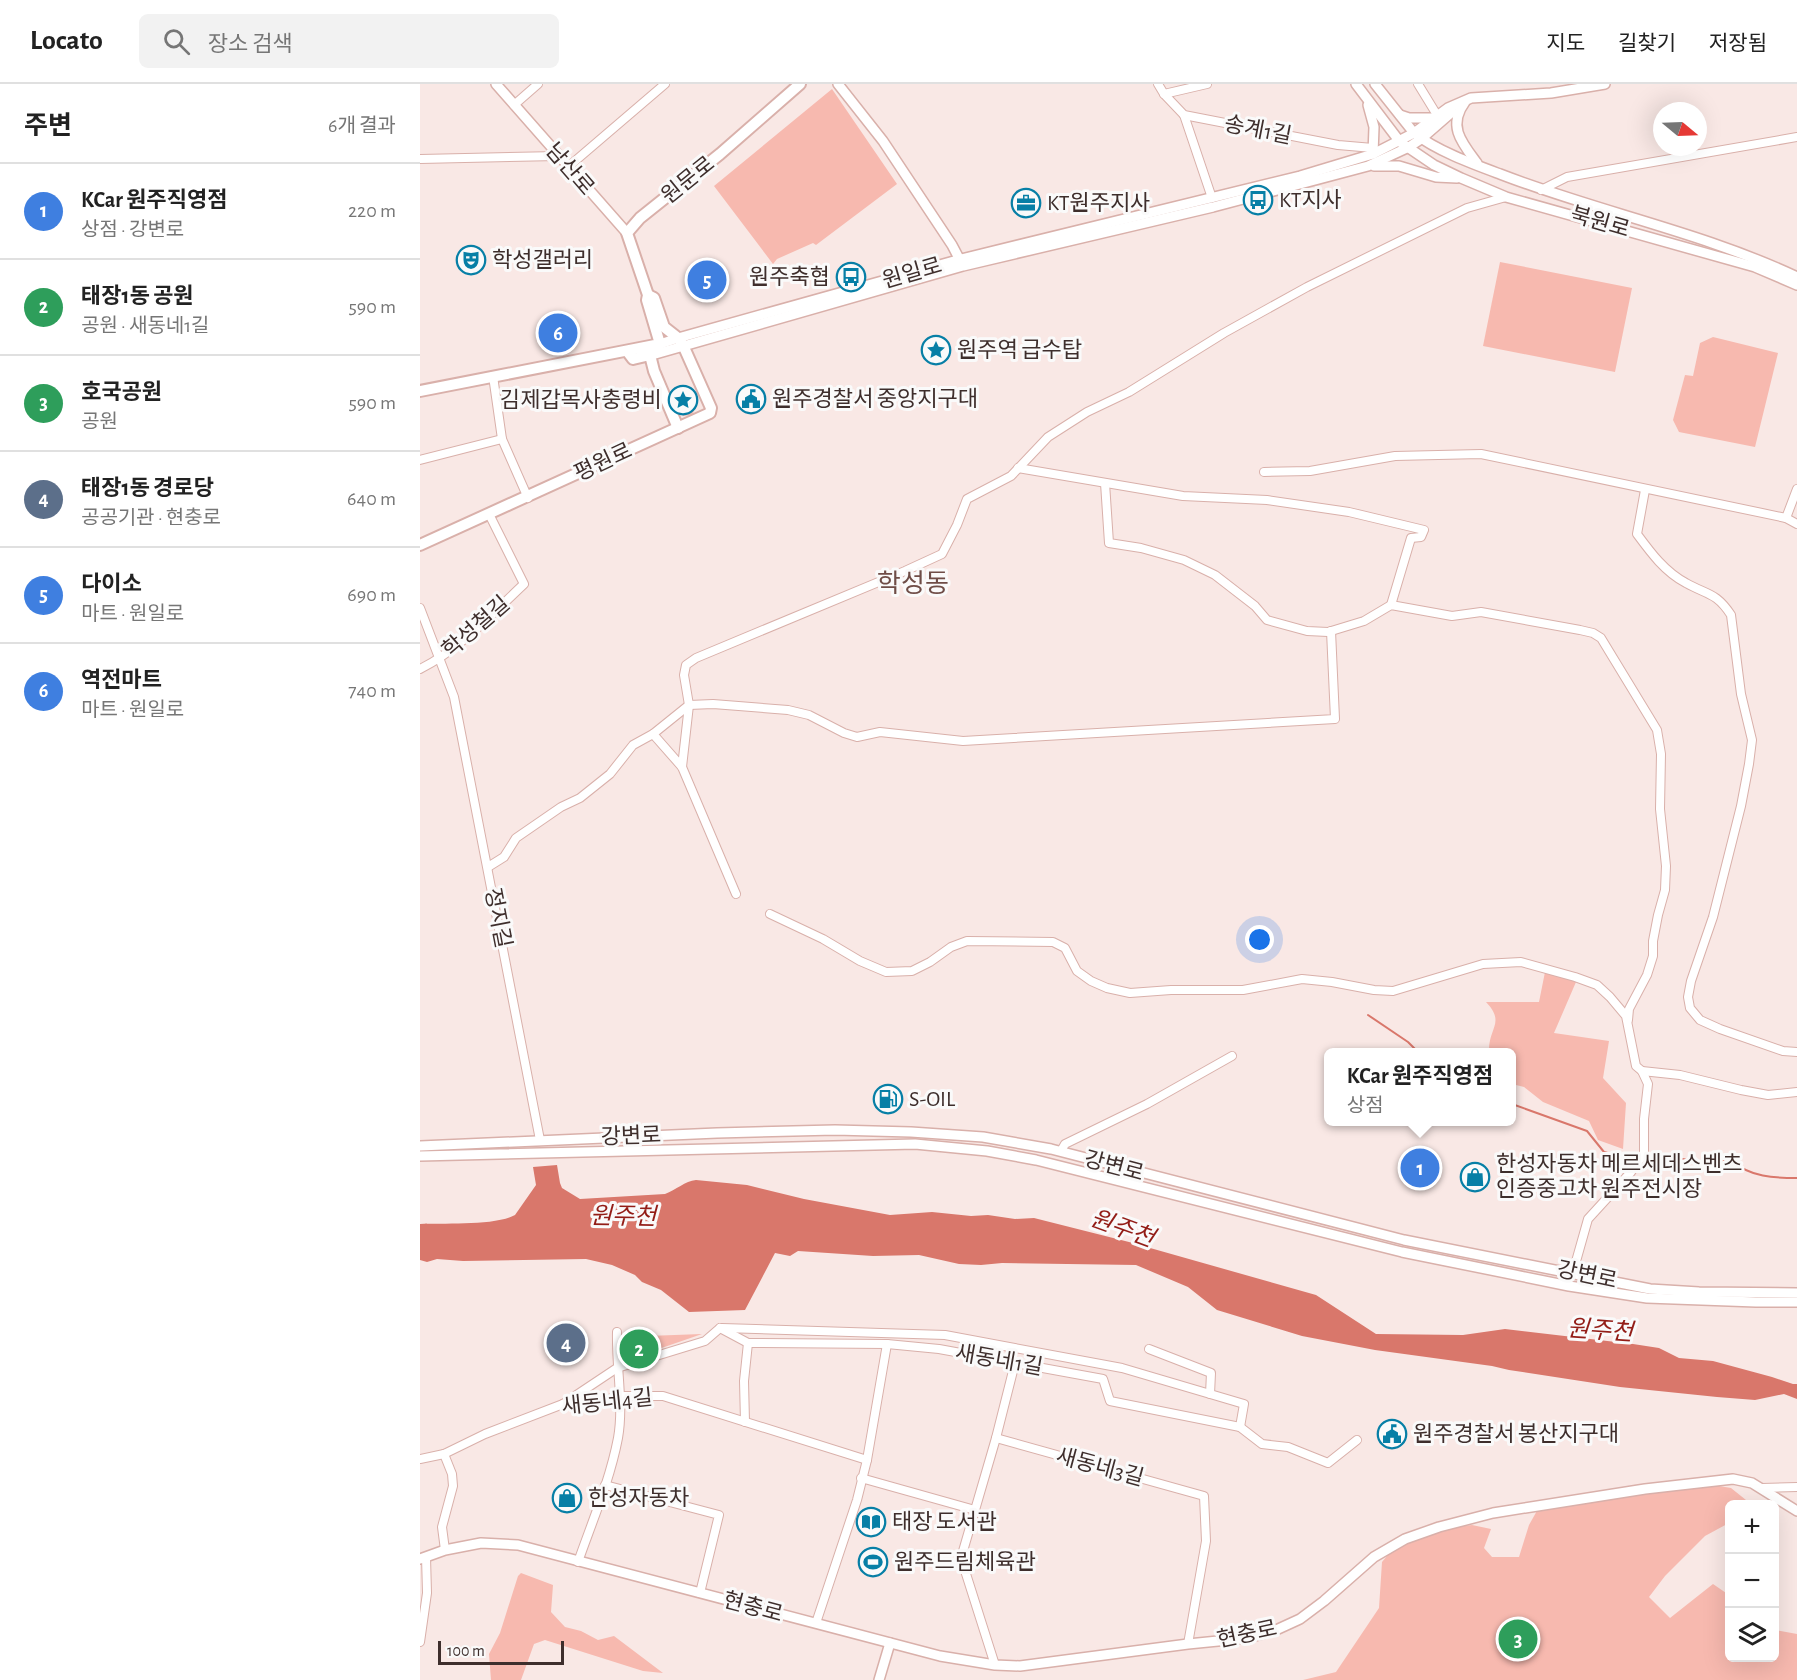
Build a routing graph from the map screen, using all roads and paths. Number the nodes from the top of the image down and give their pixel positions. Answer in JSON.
{"nodes":[{"id":1,"x":496,"y":84,"type":"edge"},
{"id":2,"x":538,"y":84,"type":"edge"},
{"id":3,"x":665,"y":84,"type":"edge"},
{"id":4,"x":800,"y":84,"type":"edge"},
{"id":5,"x":838,"y":84,"type":"edge"},
{"id":6,"x":1158,"y":84,"type":"edge"},
{"id":7,"x":1207,"y":84,"type":"edge"},
{"id":8,"x":1356,"y":84,"type":"edge"},
{"id":9,"x":1376,"y":84,"type":"edge"},
{"id":10,"x":1418,"y":84,"type":"edge"},
{"id":11,"x":1605,"y":84,"type":"edge"},
{"id":12,"x":1164,"y":94,"type":"junction"},
{"id":13,"x":1365,"y":97,"type":"junction"},
{"id":14,"x":1468,"y":100,"type":"junction"},
{"id":15,"x":514,"y":105,"type":"junction"},
{"id":16,"x":1399,"y":114,"type":"junction"},
{"id":17,"x":1184,"y":116,"type":"junction"},
{"id":18,"x":1435,"y":117,"type":"junction"},
{"id":19,"x":1418,"y":136,"type":"junction"},
{"id":20,"x":1797,"y":137,"type":"edge"},
{"id":21,"x":1405,"y":144,"type":"junction"},
{"id":22,"x":1373,"y":151,"type":"junction"},
{"id":23,"x":558,"y":156,"type":"junction"},
{"id":24,"x":420,"y":159,"type":"edge"},
{"id":25,"x":1478,"y":165,"type":"junction"},
{"id":26,"x":1368,"y":166,"type":"junction"},
{"id":27,"x":568,"y":167,"type":"junction"},
{"id":28,"x":1461,"y":178,"type":"junction"},
{"id":29,"x":1541,"y":190,"type":"junction"},
{"id":30,"x":1506,"y":197,"type":"junction"},
{"id":31,"x":1212,"y":198,"type":"junction"},
{"id":32,"x":627,"y":233,"type":"junction"},
{"id":33,"x":962,"y":262,"type":"junction"},
{"id":34,"x":1797,"y":277,"type":"edge"},
{"id":35,"x":1797,"y":285,"type":"edge"},
{"id":36,"x":648,"y":295,"type":"junction"},
{"id":37,"x":680,"y":342,"type":"junction"},
{"id":38,"x":660,"y":344,"type":"junction"},
{"id":39,"x":627,"y":351,"type":"junction"},
{"id":40,"x":650,"y":355,"type":"junction"},
{"id":41,"x":493,"y":376,"type":"junction"},
{"id":42,"x":420,"y":391,"type":"edge"},
{"id":43,"x":678,"y":428,"type":"junction"},
{"id":44,"x":502,"y":439,"type":"junction"},
{"id":45,"x":420,"y":460,"type":"edge"},
{"id":46,"x":1018,"y":468,"type":"junction"},
{"id":47,"x":1264,"y":472,"type":"dead end"},
{"id":48,"x":1105,"y":483,"type":"junction"},
{"id":49,"x":1797,"y":489,"type":"edge"},
{"id":50,"x":1645,"y":490,"type":"junction"},
{"id":51,"x":528,"y":498,"type":"junction"},
{"id":52,"x":489,"y":514,"type":"junction"},
{"id":53,"x":1786,"y":518,"type":"junction"},
{"id":54,"x":1797,"y":524,"type":"edge"},
{"id":55,"x":420,"y":545,"type":"edge"},
{"id":56,"x":1391,"y":605,"type":"junction"},
{"id":57,"x":420,"y":608,"type":"edge"},
{"id":58,"x":1331,"y":631,"type":"junction"},
{"id":59,"x":438,"y":660,"type":"junction"},
{"id":60,"x":420,"y":669,"type":"edge"},
{"id":61,"x":689,"y":705,"type":"junction"},
{"id":62,"x":652,"y":734,"type":"junction"},
{"id":63,"x":682,"y":766,"type":"junction"},
{"id":64,"x":488,"y":867,"type":"junction"},
{"id":65,"x":736,"y":894,"type":"dead end"},
{"id":66,"x":770,"y":914,"type":"dead end"},
{"id":67,"x":1627,"y":1025,"type":"junction"},
{"id":68,"x":1797,"y":1052,"type":"edge"},
{"id":69,"x":1233,"y":1056,"type":"dead end"},
{"id":70,"x":1642,"y":1071,"type":"junction"},
{"id":71,"x":1797,"y":1092,"type":"edge"},
{"id":72,"x":540,"y":1140,"type":"junction"},
{"id":73,"x":420,"y":1146,"type":"edge"},
{"id":74,"x":1061,"y":1151,"type":"junction"},
{"id":75,"x":542,"y":1152,"type":"junction"},
{"id":76,"x":420,"y":1156,"type":"edge"},
{"id":77,"x":1573,"y":1272,"type":"junction"},
{"id":78,"x":1569,"y":1286,"type":"junction"},
{"id":79,"x":1797,"y":1293,"type":"edge"},
{"id":80,"x":1797,"y":1302,"type":"edge"},
{"id":81,"x":720,"y":1328,"type":"junction"},
{"id":82,"x":617,"y":1332,"type":"dead end"},
{"id":83,"x":748,"y":1343,"type":"junction"},
{"id":84,"x":886,"y":1344,"type":"junction"},
{"id":85,"x":1149,"y":1349,"type":"dead end"},
{"id":86,"x":1015,"y":1363,"type":"junction"},
{"id":87,"x":617,"y":1368,"type":"junction"},
{"id":88,"x":1210,"y":1394,"type":"junction"},
{"id":89,"x":619,"y":1396,"type":"junction"},
{"id":90,"x":564,"y":1404,"type":"junction"},
{"id":91,"x":745,"y":1422,"type":"junction"},
{"id":92,"x":1240,"y":1427,"type":"junction"},
{"id":93,"x":996,"y":1438,"type":"junction"},
{"id":94,"x":1357,"y":1440,"type":"dead end"},
{"id":95,"x":444,"y":1454,"type":"junction"},
{"id":96,"x":420,"y":1459,"type":"edge"},
{"id":97,"x":867,"y":1460,"type":"junction"},
{"id":98,"x":861,"y":1478,"type":"junction"},
{"id":99,"x":604,"y":1485,"type":"junction"},
{"id":100,"x":1797,"y":1487,"type":"edge"},
{"id":101,"x":1762,"y":1488,"type":"junction"},
{"id":102,"x":975,"y":1510,"type":"junction"},
{"id":103,"x":1797,"y":1511,"type":"edge"},
{"id":104,"x":445,"y":1550,"type":"junction"},
{"id":105,"x":423,"y":1558,"type":"edge"},
{"id":106,"x":578,"y":1562,"type":"junction"},
{"id":107,"x":700,"y":1593,"type":"junction"},
{"id":108,"x":816,"y":1623,"type":"junction"},
{"id":109,"x":420,"y":1642,"type":"edge"},
{"id":110,"x":890,"y":1643,"type":"junction"},
{"id":111,"x":1188,"y":1644,"type":"junction"},
{"id":112,"x":995,"y":1665,"type":"junction"},
{"id":113,"x":879,"y":1680,"type":"edge"}],
"edges":[{"from":1,"to":15,"type":"street","name":"남산로"},
{"from":2,"to":15,"type":"street"},
{"from":3,"to":27,"type":"street"},
{"from":4,"to":32,"type":"main road","name":"원문로"},
{"from":5,"to":33,"type":"street"},
{"from":6,"to":12,"type":"street"},
{"from":7,"to":12,"type":"street"},
{"from":8,"to":13,"type":"street","name":"북원로"},
{"from":9,"to":16,"type":"street","name":"북원로"},
{"from":10,"to":18,"type":"street"},
{"from":11,"to":14,"type":"street"},
{"from":12,"to":17,"type":"street"},
{"from":13,"to":21,"type":"street","name":"북원로"},
{"from":13,"to":22,"type":"street"},
{"from":14,"to":18,"type":"street"},
{"from":14,"to":19,"type":"street"},
{"from":14,"to":25,"type":"street"},
{"from":15,"to":23,"type":"street","name":"남산로"},
{"from":16,"to":18,"type":"street"},
{"from":16,"to":19,"type":"street","name":"북원로"},
{"from":17,"to":22,"type":"street","name":"송계1길"},
{"from":17,"to":31,"type":"street"},
{"from":18,"to":19,"type":"street"},
{"from":19,"to":21,"type":"street"},
{"from":19,"to":25,"type":"street","name":"북원로"},
{"from":20,"to":29,"type":"street"},
{"from":21,"to":22,"type":"street","name":"원일로"},
{"from":21,"to":26,"type":"street","name":"원일로"},
{"from":21,"to":28,"type":"street","name":"북원로"},
{"from":22,"to":31,"type":"street","name":"원일로"},
{"from":23,"to":24,"type":"street"},
{"from":23,"to":27,"type":"street","name":"남산로"},
{"from":25,"to":29,"type":"street","name":"북원로"},
{"from":26,"to":28,"type":"street"},
{"from":26,"to":33,"type":"street","name":"원일로"},
{"from":27,"to":32,"type":"street","name":"남산로"},
{"from":28,"to":30,"type":"street","name":"북원로"},
{"from":29,"to":34,"type":"street","name":"북원로"},
{"from":30,"to":35,"type":"street","name":"북원로"},
{"from":30,"to":46,"type":"street"},
{"from":31,"to":33,"type":"street","name":"원일로"},
{"from":32,"to":36,"type":"main road"},
{"from":33,"to":37,"type":"street","name":"원일로"},
{"from":33,"to":37,"type":"street","name":"원일로"},
{"from":36,"to":37,"type":"main road"},
{"from":36,"to":38,"type":"main road"},
{"from":37,"to":38,"type":"street","name":"원일로"},
{"from":37,"to":40,"type":"street"},
{"from":37,"to":43,"type":"main road","name":"평원로"},
{"from":38,"to":39,"type":"main road","name":"원일로"},
{"from":38,"to":40,"type":"street"},
{"from":39,"to":40,"type":"main road"},
{"from":39,"to":41,"type":"main road","name":"원일로"},
{"from":40,"to":43,"type":"main road"},
{"from":41,"to":42,"type":"main road","name":"원일로"},
{"from":41,"to":44,"type":"street"},
{"from":43,"to":51,"type":"main road","name":"평원로"},
{"from":44,"to":45,"type":"street"},
{"from":44,"to":51,"type":"street"},
{"from":46,"to":48,"type":"street"},
{"from":46,"to":61,"type":"street"},
{"from":47,"to":50,"type":"street"},
{"from":48,"to":56,"type":"street"},
{"from":48,"to":58,"type":"street"},
{"from":49,"to":53,"type":"street"},
{"from":50,"to":53,"type":"street"},
{"from":50,"to":68,"type":"street"},
{"from":51,"to":52,"type":"main road","name":"평원로"},
{"from":52,"to":55,"type":"main road","name":"평원로"},
{"from":52,"to":59,"type":"street","name":"학성철길"},
{"from":53,"to":54,"type":"street"},
{"from":56,"to":58,"type":"street"},
{"from":56,"to":67,"type":"street"},
{"from":57,"to":59,"type":"street","name":"정지길"},
{"from":58,"to":61,"type":"street"},
{"from":59,"to":60,"type":"street","name":"학성철길"},
{"from":59,"to":64,"type":"street","name":"정지길"},
{"from":61,"to":62,"type":"street"},
{"from":61,"to":63,"type":"street"},
{"from":62,"to":63,"type":"street"},
{"from":62,"to":64,"type":"street"},
{"from":63,"to":65,"type":"street"},
{"from":64,"to":72,"type":"street","name":"정지길"},
{"from":66,"to":67,"type":"street"},
{"from":67,"to":70,"type":"street"},
{"from":69,"to":74,"type":"street"},
{"from":70,"to":71,"type":"street"},
{"from":70,"to":77,"type":"street"},
{"from":72,"to":73,"type":"street","name":"강변로"},
{"from":72,"to":74,"type":"street","name":"강변로"},
{"from":72,"to":75,"type":"street"},
{"from":74,"to":77,"type":"street","name":"강변로"},
{"from":75,"to":76,"type":"street","name":"강변로"},
{"from":75,"to":78,"type":"street","name":"강변로"},
{"from":77,"to":78,"type":"street"},
{"from":77,"to":79,"type":"street","name":"강변로"},
{"from":78,"to":80,"type":"street","name":"강변로"},
{"from":81,"to":83,"type":"street","name":"새동네1길"},
{"from":81,"to":87,"type":"street"},
{"from":81,"to":88,"type":"street"},
{"from":82,"to":87,"type":"street"},
{"from":83,"to":84,"type":"street","name":"새동네1길"},
{"from":83,"to":91,"type":"street"},
{"from":84,"to":86,"type":"street","name":"새동네1길"},
{"from":84,"to":97,"type":"street"},
{"from":85,"to":88,"type":"street"},
{"from":86,"to":92,"type":"street","name":"새동네1길"},
{"from":86,"to":93,"type":"street"},
{"from":87,"to":89,"type":"street"},
{"from":87,"to":90,"type":"street"},
{"from":88,"to":92,"type":"street"},
{"from":89,"to":90,"type":"street","name":"새동네4길"},
{"from":89,"to":91,"type":"street","name":"새동네4길"},
{"from":89,"to":99,"type":"street"},
{"from":90,"to":95,"type":"street","name":"새동네4길"},
{"from":91,"to":97,"type":"street","name":"새동네4길"},
{"from":92,"to":94,"type":"street","name":"새동네1길"},
{"from":93,"to":102,"type":"street"},
{"from":93,"to":111,"type":"street","name":"새동네3길"},
{"from":95,"to":96,"type":"street","name":"새동네4길"},
{"from":95,"to":104,"type":"street"},
{"from":97,"to":98,"type":"street"},
{"from":98,"to":102,"type":"street"},
{"from":98,"to":108,"type":"street"},
{"from":99,"to":106,"type":"street"},
{"from":99,"to":107,"type":"street","name":"현충로"},
{"from":100,"to":101,"type":"street"},
{"from":101,"to":103,"type":"street","name":"현충로"},
{"from":101,"to":111,"type":"street","name":"현충로"},
{"from":102,"to":112,"type":"street"},
{"from":104,"to":105,"type":"street","name":"현충로"},
{"from":104,"to":106,"type":"street","name":"현충로"},
{"from":105,"to":109,"type":"street","name":"현충로"},
{"from":106,"to":107,"type":"street","name":"현충로"},
{"from":107,"to":108,"type":"street","name":"현충로"},
{"from":108,"to":110,"type":"street","name":"현충로"},
{"from":110,"to":112,"type":"street","name":"현충로"},
{"from":110,"to":113,"type":"street"},
{"from":111,"to":112,"type":"street","name":"현충로"}]}
